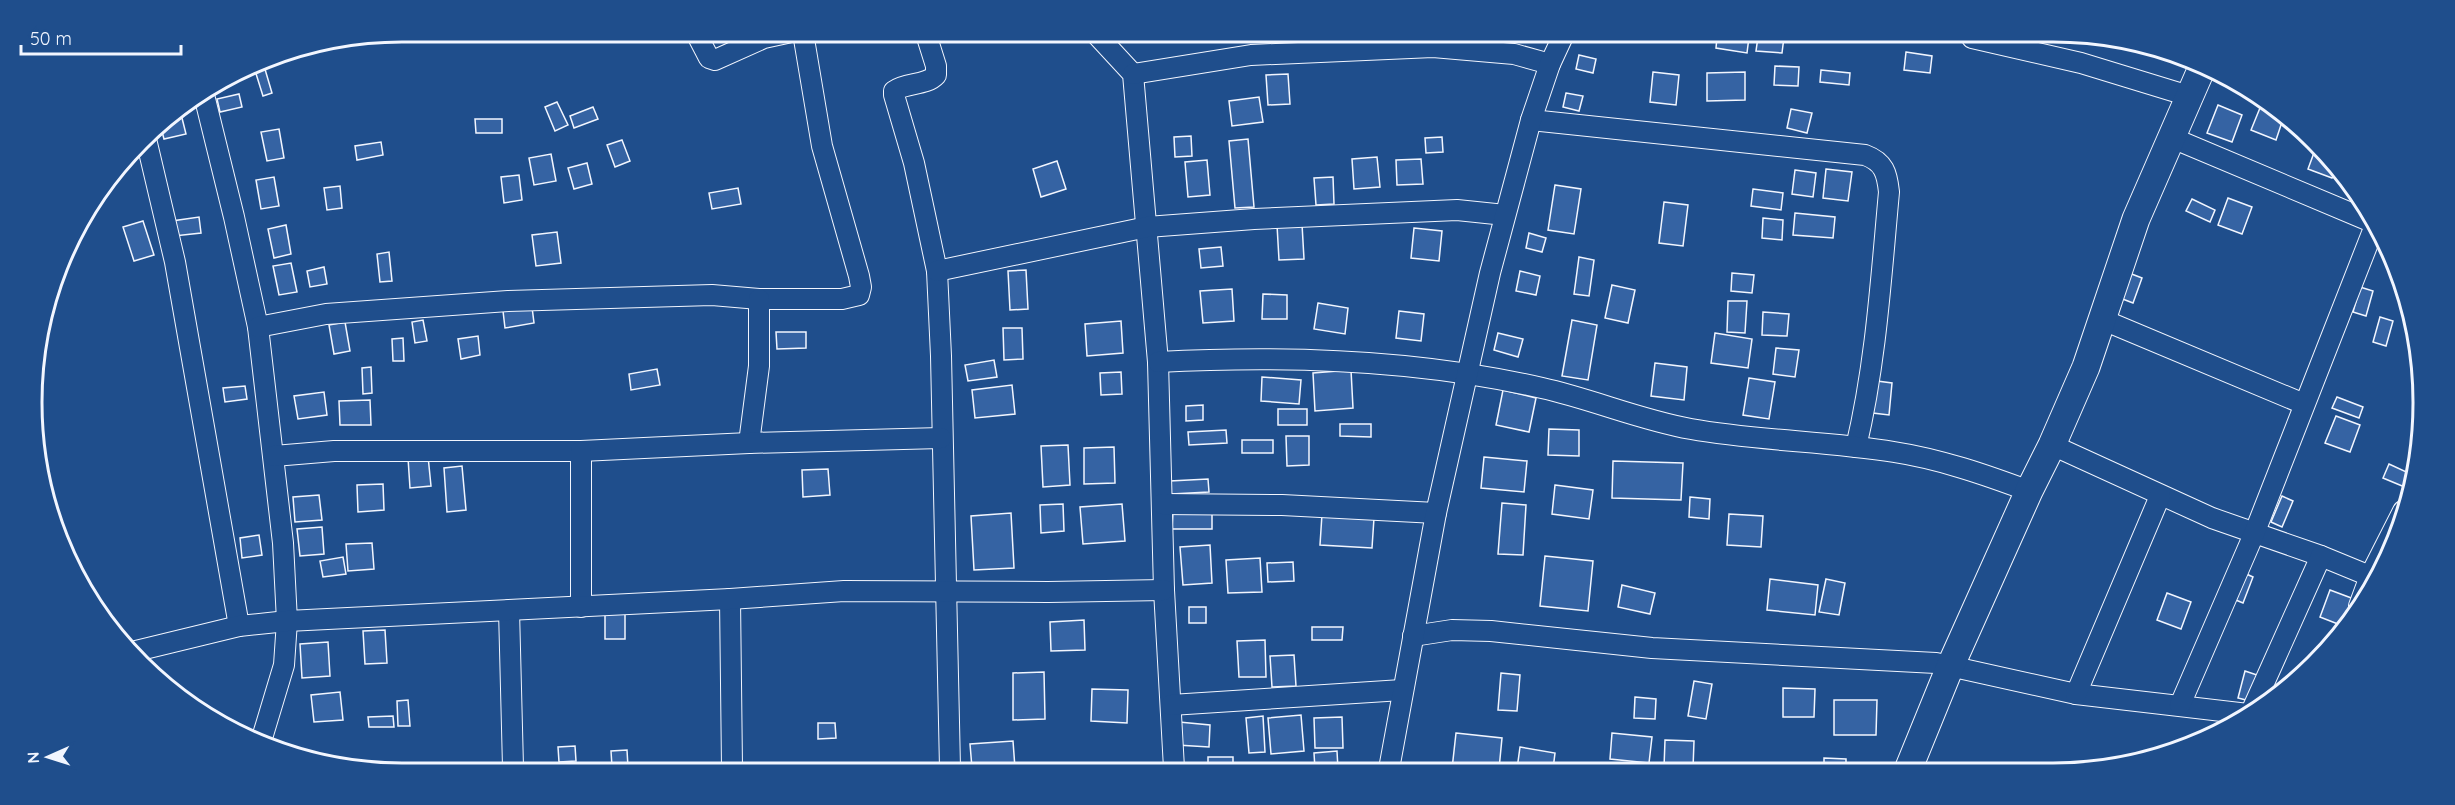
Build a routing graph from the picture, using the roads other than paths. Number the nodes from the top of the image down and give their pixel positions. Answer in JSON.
{"nodes":[{"id":1,"x":701,"y":42,"type":"edge"},
{"id":2,"x":755,"y":42,"type":"edge"},
{"id":3,"x":804,"y":42,"type":"edge"},
{"id":4,"x":928,"y":42,"type":"edge"},
{"id":5,"x":1103,"y":42,"type":"edge"},
{"id":6,"x":1560,"y":42,"type":"edge"},
{"id":7,"x":1989,"y":42,"type":"edge"},
{"id":8,"x":1550,"y":64,"type":"junction"},
{"id":9,"x":2199,"y":73,"type":"edge"},
{"id":10,"x":1132,"y":74,"type":"junction"},
{"id":11,"x":2189,"y":96,"type":"junction"},
{"id":12,"x":205,"y":101,"type":"edge"},
{"id":13,"x":1531,"y":120,"type":"junction"},
{"id":14,"x":2170,"y":137,"type":"junction"},
{"id":15,"x":148,"y":148,"type":"edge"},
{"id":16,"x":1504,"y":216,"type":"junction"},
{"id":17,"x":2362,"y":218,"type":"edge"},
{"id":18,"x":1147,"y":227,"type":"junction"},
{"id":19,"x":2371,"y":234,"type":"edge"},
{"id":20,"x":937,"y":271,"type":"junction"},
{"id":21,"x":759,"y":299,"type":"junction"},
{"id":22,"x":2102,"y":319,"type":"junction"},
{"id":23,"x":258,"y":327,"type":"junction"},
{"id":24,"x":1158,"y":362,"type":"junction"},
{"id":25,"x":1468,"y":374,"type":"junction"},
{"id":26,"x":2304,"y":404,"type":"junction"},
{"id":27,"x":941,"y":438,"type":"junction"},
{"id":28,"x":749,"y":443,"type":"junction"},
{"id":29,"x":2052,"y":445,"type":"junction"},
{"id":30,"x":1856,"y":447,"type":"junction"},
{"id":31,"x":581,"y":451,"type":"junction"},
{"id":32,"x":274,"y":456,"type":"junction"},
{"id":33,"x":2029,"y":491,"type":"junction"},
{"id":34,"x":2160,"y":496,"type":"junction"},
{"id":35,"x":1162,"y":504,"type":"junction"},
{"id":36,"x":1436,"y":513,"type":"junction"},
{"id":37,"x":2254,"y":534,"type":"junction"},
{"id":38,"x":2321,"y":556,"type":"junction"},
{"id":39,"x":2369,"y":576,"type":"edge"},
{"id":40,"x":1164,"y":590,"type":"junction"},
{"id":41,"x":946,"y":591,"type":"junction"},
{"id":42,"x":730,"y":599,"type":"junction"},
{"id":43,"x":581,"y":607,"type":"junction"},
{"id":44,"x":509,"y":610,"type":"junction"},
{"id":45,"x":286,"y":621,"type":"junction"},
{"id":46,"x":239,"y":626,"type":"junction"},
{"id":47,"x":1413,"y":636,"type":"junction"},
{"id":48,"x":141,"y":650,"type":"edge"},
{"id":49,"x":1950,"y":667,"type":"junction"},
{"id":50,"x":1402,"y":690,"type":"junction"},
{"id":51,"x":2076,"y":694,"type":"junction"},
{"id":52,"x":2255,"y":701,"type":"edge"},
{"id":53,"x":1171,"y":705,"type":"junction"},
{"id":54,"x":2180,"y":705,"type":"junction"},
{"id":55,"x":2238,"y":712,"type":"edge"},
{"id":56,"x":263,"y":735,"type":"edge"},
{"id":57,"x":513,"y":763,"type":"edge"},
{"id":58,"x":732,"y":763,"type":"edge"},
{"id":59,"x":950,"y":763,"type":"edge"},
{"id":60,"x":1174,"y":763,"type":"edge"},
{"id":61,"x":1390,"y":763,"type":"edge"},
{"id":62,"x":1911,"y":763,"type":"edge"}],
"edges":[{"from":1,"to":2,"type":"street"},
{"from":3,"to":21,"type":"street"},
{"from":4,"to":20,"type":"street"},
{"from":5,"to":10,"type":"street"},
{"from":6,"to":8,"type":"street"},
{"from":7,"to":11,"type":"street"},
{"from":8,"to":10,"type":"street"},
{"from":8,"to":13,"type":"street"},
{"from":9,"to":11,"type":"street"},
{"from":10,"to":18,"type":"street"},
{"from":11,"to":14,"type":"street"},
{"from":12,"to":23,"type":"street"},
{"from":13,"to":16,"type":"street"},
{"from":13,"to":30,"type":"street"},
{"from":14,"to":17,"type":"street"},
{"from":14,"to":22,"type":"street"},
{"from":15,"to":46,"type":"street"},
{"from":16,"to":18,"type":"street"},
{"from":16,"to":25,"type":"street"},
{"from":18,"to":20,"type":"street"},
{"from":18,"to":24,"type":"street"},
{"from":19,"to":26,"type":"street"},
{"from":20,"to":27,"type":"street"},
{"from":21,"to":23,"type":"street"},
{"from":21,"to":28,"type":"street"},
{"from":22,"to":26,"type":"street"},
{"from":22,"to":29,"type":"street"},
{"from":23,"to":32,"type":"street"},
{"from":24,"to":25,"type":"street"},
{"from":24,"to":35,"type":"street"},
{"from":25,"to":30,"type":"street"},
{"from":25,"to":36,"type":"street"},
{"from":26,"to":37,"type":"street"},
{"from":27,"to":28,"type":"street"},
{"from":27,"to":41,"type":"street"},
{"from":28,"to":31,"type":"street"},
{"from":29,"to":33,"type":"street"},
{"from":29,"to":34,"type":"street"},
{"from":30,"to":33,"type":"street"},
{"from":31,"to":32,"type":"street"},
{"from":31,"to":43,"type":"street"},
{"from":32,"to":45,"type":"street"},
{"from":33,"to":49,"type":"street"},
{"from":34,"to":37,"type":"street"},
{"from":34,"to":51,"type":"street"},
{"from":35,"to":36,"type":"street"},
{"from":35,"to":40,"type":"street"},
{"from":36,"to":47,"type":"street"},
{"from":37,"to":38,"type":"street"},
{"from":37,"to":54,"type":"street"},
{"from":38,"to":39,"type":"street"},
{"from":38,"to":52,"type":"street"},
{"from":40,"to":41,"type":"street"},
{"from":40,"to":53,"type":"street"},
{"from":41,"to":42,"type":"street"},
{"from":41,"to":59,"type":"street"},
{"from":42,"to":43,"type":"street"},
{"from":42,"to":58,"type":"street"},
{"from":43,"to":44,"type":"street"},
{"from":44,"to":45,"type":"street"},
{"from":44,"to":57,"type":"street"},
{"from":45,"to":46,"type":"street"},
{"from":45,"to":56,"type":"street"},
{"from":46,"to":48,"type":"street"},
{"from":47,"to":49,"type":"street"},
{"from":47,"to":50,"type":"street"},
{"from":49,"to":51,"type":"street"},
{"from":49,"to":62,"type":"street"},
{"from":50,"to":53,"type":"street"},
{"from":50,"to":61,"type":"street"},
{"from":51,"to":54,"type":"street"},
{"from":53,"to":60,"type":"street"},
{"from":54,"to":55,"type":"street"}]}
